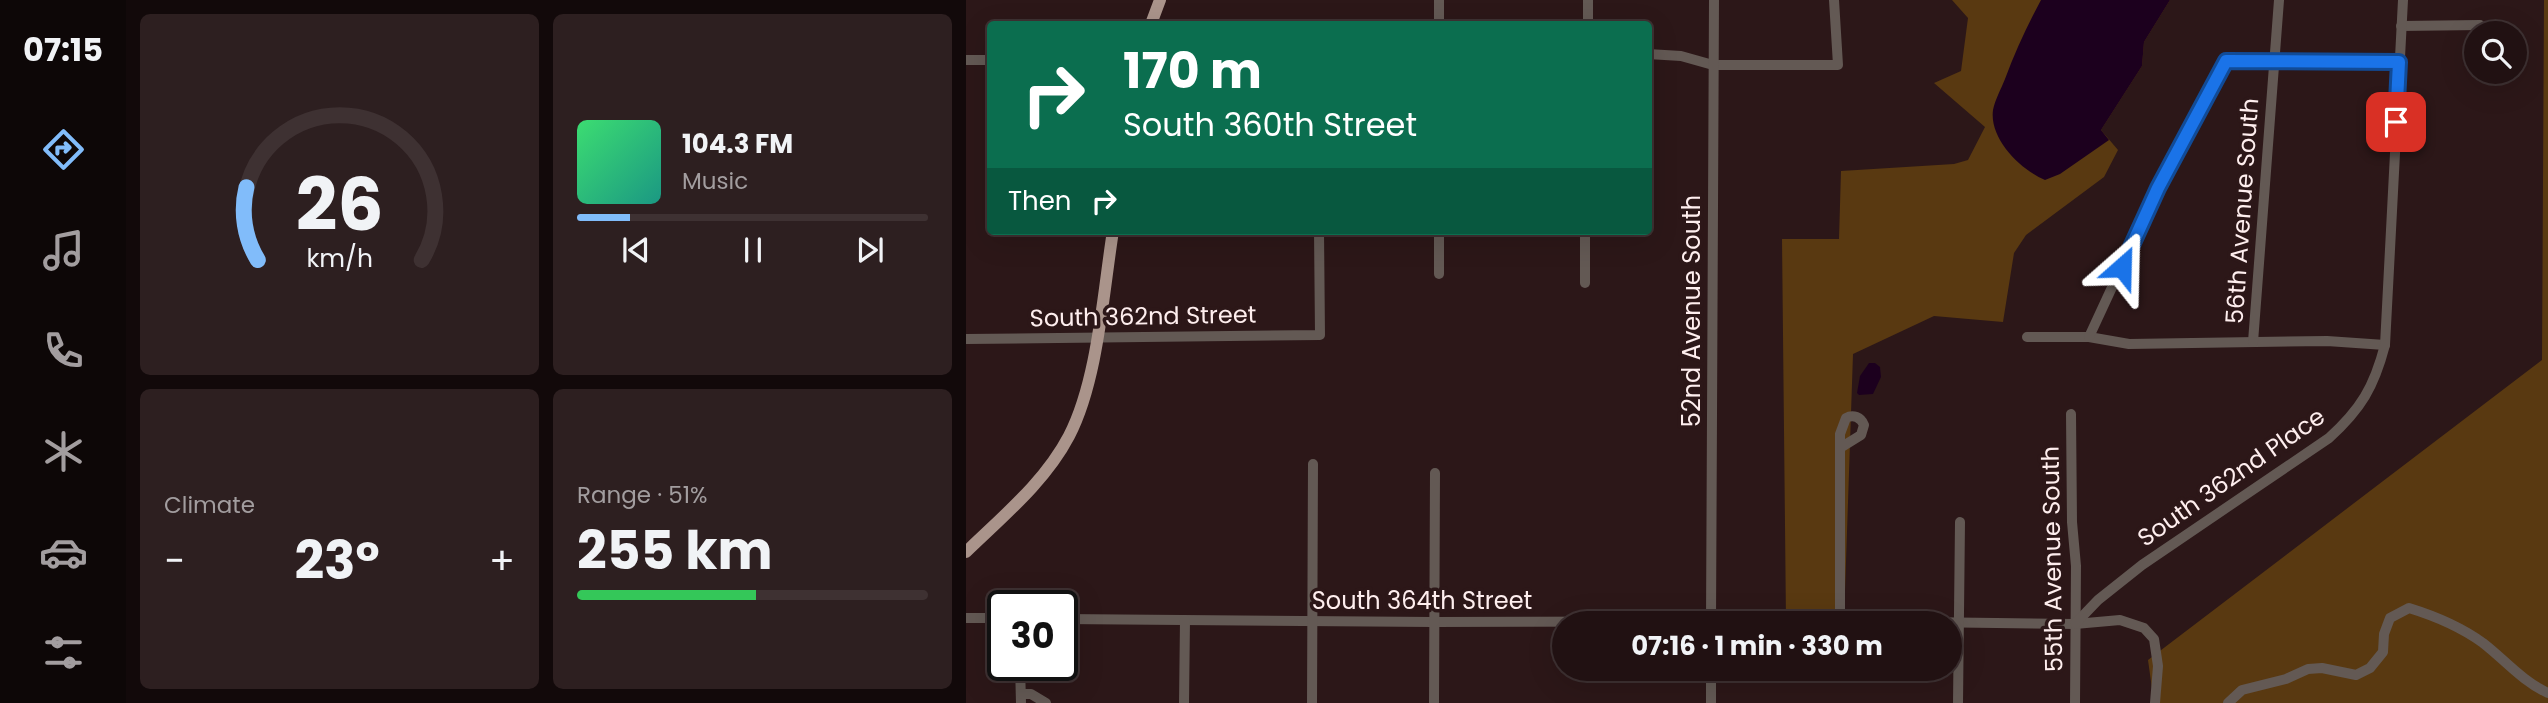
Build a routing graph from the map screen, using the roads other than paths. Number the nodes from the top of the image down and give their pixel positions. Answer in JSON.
{"nodes":[{"id":1,"x":1160,"y":0,"type":"edge"},
{"id":2,"x":1439,"y":0,"type":"edge"},
{"id":3,"x":1588,"y":0,"type":"edge"},
{"id":4,"x":1714,"y":0,"type":"edge"},
{"id":5,"x":1834,"y":0,"type":"edge"},
{"id":6,"x":2279,"y":0,"type":"edge"},
{"id":7,"x":2403,"y":0,"type":"edge"},
{"id":8,"x":1152,"y":21,"type":"edge"},
{"id":9,"x":1439,"y":21,"type":"edge"},
{"id":10,"x":1588,"y":21,"type":"edge"},
{"id":11,"x":2464,"y":25,"type":"edge"},
{"id":12,"x":2401,"y":26,"type":"junction"},
{"id":13,"x":1652,"y":54,"type":"edge"},
{"id":14,"x":966,"y":60,"type":"edge"},
{"id":15,"x":987,"y":60,"type":"edge"},
{"id":16,"x":2274,"y":61,"type":"junction"},
{"id":17,"x":2399,"y":62,"type":"junction"},
{"id":18,"x":1713,"y":65,"type":"junction"},
{"id":19,"x":1112,"y":235,"type":"edge"},
{"id":20,"x":1319,"y":235,"type":"edge"},
{"id":21,"x":1439,"y":235,"type":"edge"},
{"id":22,"x":1586,"y":235,"type":"edge"},
{"id":23,"x":1439,"y":274,"type":"dead end"},
{"id":24,"x":1585,"y":283,"type":"dead end"},
{"id":25,"x":1097,"y":337,"type":"junction"},
{"id":26,"x":2027,"y":337,"type":"dead end"},
{"id":27,"x":2089,"y":337,"type":"junction"},
{"id":28,"x":966,"y":340,"type":"edge"},
{"id":29,"x":2253,"y":341,"type":"junction"},
{"id":30,"x":2385,"y":345,"type":"junction"},
{"id":31,"x":2071,"y":414,"type":"dead end"},
{"id":32,"x":1840,"y":448,"type":"dead end"},
{"id":33,"x":1313,"y":464,"type":"dead end"},
{"id":34,"x":1435,"y":473,"type":"dead end"},
{"id":35,"x":1960,"y":522,"type":"dead end"},
{"id":36,"x":966,"y":552,"type":"edge"},
{"id":37,"x":1711,"y":611,"type":"edge"},
{"id":38,"x":1840,"y":611,"type":"edge"},
{"id":39,"x":1958,"y":611,"type":"edge"},
{"id":40,"x":966,"y":618,"type":"edge"},
{"id":41,"x":987,"y":618,"type":"edge"},
{"id":42,"x":1078,"y":619,"type":"edge"},
{"id":43,"x":1185,"y":620,"type":"junction"},
{"id":44,"x":1311,"y":620,"type":"junction"},
{"id":45,"x":1433,"y":622,"type":"junction"},
{"id":46,"x":1552,"y":622,"type":"edge"},
{"id":47,"x":1962,"y":622,"type":"edge"},
{"id":48,"x":2075,"y":624,"type":"junction"},
{"id":49,"x":1021,"y":681,"type":"edge"},
{"id":50,"x":1711,"y":681,"type":"edge"},
{"id":51,"x":1958,"y":681,"type":"edge"},
{"id":52,"x":2548,"y":693,"type":"edge"},
{"id":53,"x":1022,"y":699,"type":"edge"},
{"id":54,"x":1046,"y":703,"type":"edge"},
{"id":55,"x":1184,"y":703,"type":"edge"},
{"id":56,"x":1312,"y":703,"type":"edge"},
{"id":57,"x":1434,"y":703,"type":"edge"},
{"id":58,"x":1711,"y":703,"type":"edge"},
{"id":59,"x":1958,"y":703,"type":"edge"},
{"id":60,"x":2075,"y":703,"type":"edge"},
{"id":61,"x":2155,"y":703,"type":"edge"},
{"id":62,"x":2228,"y":703,"type":"edge"}],
"edges":[{"from":1,"to":8,"type":"main road"},
{"from":2,"to":9,"type":"street"},
{"from":3,"to":10,"type":"street"},
{"from":4,"to":18,"type":"street","name":"52nd Avenue South"},
{"from":5,"to":18,"type":"street"},
{"from":6,"to":16,"type":"street","name":"56th Avenue South"},
{"from":7,"to":12,"type":"street","name":"South 362nd Place"},
{"from":11,"to":12,"type":"street"},
{"from":12,"to":17,"type":"street","name":"South 362nd Place"},
{"from":13,"to":18,"type":"street"},
{"from":14,"to":15,"type":"street"},
{"from":16,"to":17,"type":"street"},
{"from":16,"to":27,"type":"street"},
{"from":16,"to":29,"type":"street","name":"56th Avenue South"},
{"from":17,"to":30,"type":"street","name":"South 362nd Place"},
{"from":18,"to":37,"type":"street","name":"52nd Avenue South"},
{"from":19,"to":25,"type":"main road"},
{"from":20,"to":25,"type":"street","name":"South 362nd Street"},
{"from":21,"to":23,"type":"street"},
{"from":22,"to":24,"type":"street"},
{"from":25,"to":28,"type":"street","name":"South 362nd Street"},
{"from":25,"to":36,"type":"main road"},
{"from":26,"to":27,"type":"street"},
{"from":27,"to":29,"type":"street"},
{"from":29,"to":30,"type":"street"},
{"from":30,"to":48,"type":"street","name":"South 362nd Place"},
{"from":31,"to":48,"type":"street","name":"55th Avenue South"},
{"from":32,"to":38,"type":"street"},
{"from":33,"to":44,"type":"street"},
{"from":34,"to":45,"type":"street"},
{"from":35,"to":39,"type":"street"},
{"from":40,"to":41,"type":"street"},
{"from":42,"to":43,"type":"street","name":"South 364th Street"},
{"from":43,"to":44,"type":"street","name":"South 364th Street"},
{"from":43,"to":55,"type":"street"},
{"from":44,"to":45,"type":"street","name":"South 364th Street"},
{"from":44,"to":56,"type":"street"},
{"from":45,"to":46,"type":"street","name":"South 364th Street"},
{"from":45,"to":57,"type":"street"},
{"from":47,"to":48,"type":"street","name":"South 364th Street"},
{"from":48,"to":60,"type":"street","name":"55th Avenue South"},
{"from":48,"to":61,"type":"street","name":"South 364th Street"},
{"from":49,"to":53,"type":"street"},
{"from":50,"to":58,"type":"street"},
{"from":51,"to":59,"type":"street"},
{"from":52,"to":62,"type":"street"},
{"from":53,"to":54,"type":"street"}]}
